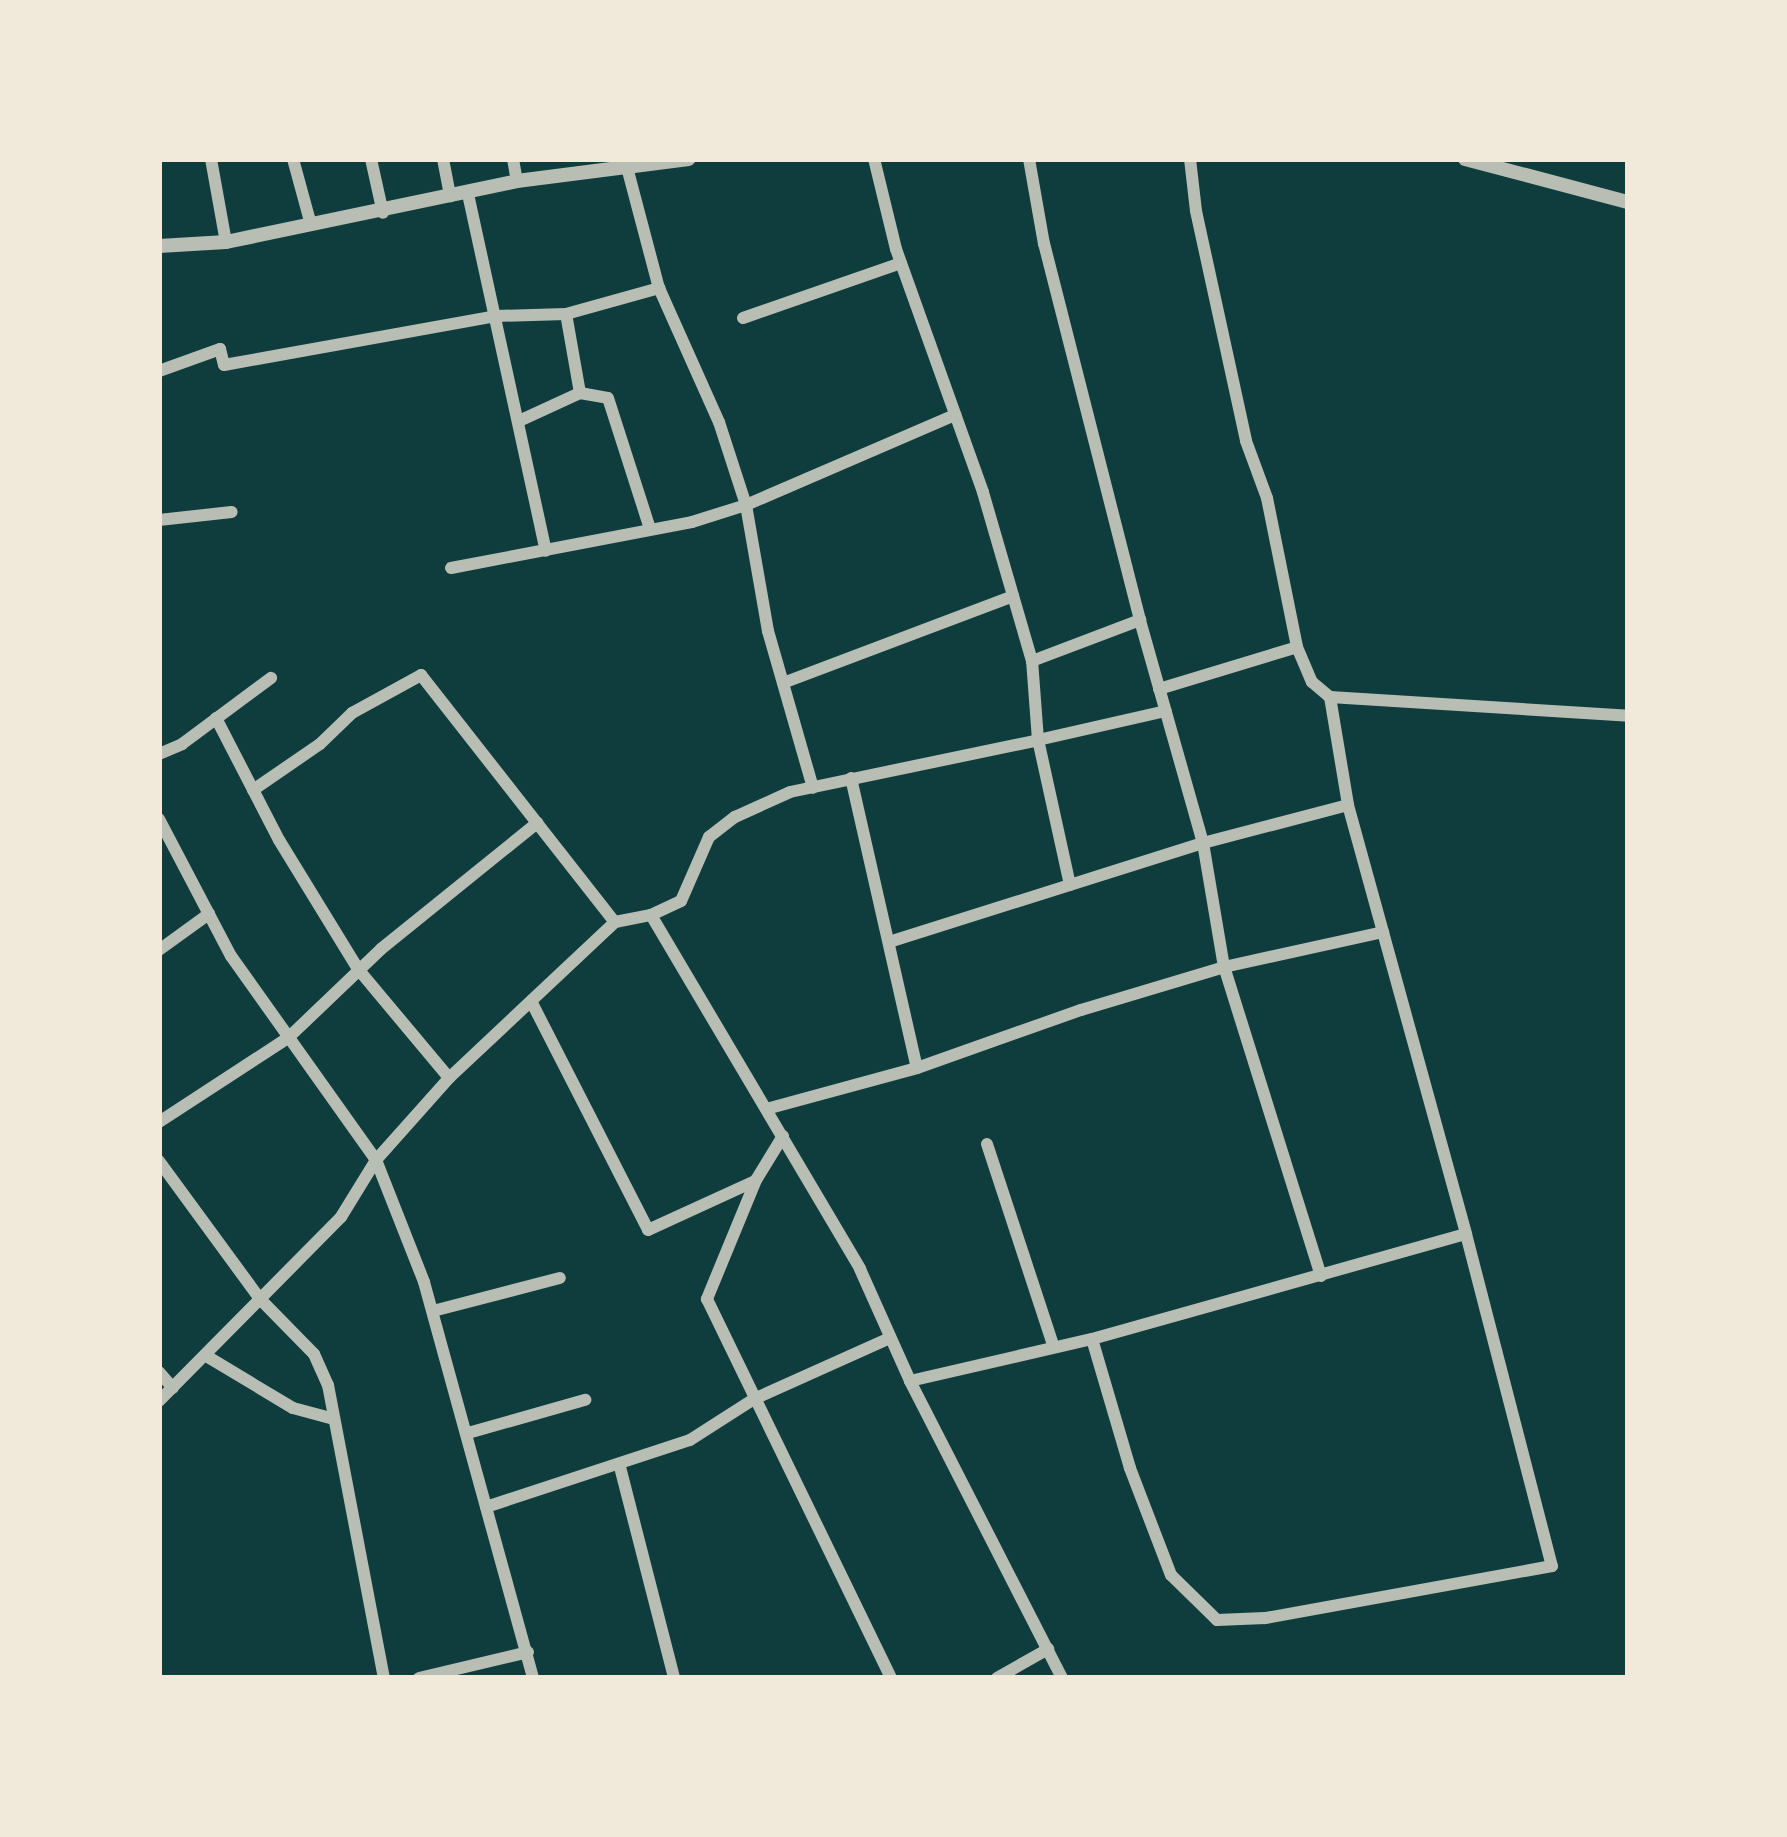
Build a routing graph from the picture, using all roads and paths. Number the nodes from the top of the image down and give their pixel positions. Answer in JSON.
{"nodes":[{"id":1,"x":212,"y":159,"type":"edge"},
{"id":2,"x":293,"y":159,"type":"edge"},
{"id":3,"x":371,"y":159,"type":"edge"},
{"id":4,"x":443,"y":159,"type":"edge"},
{"id":5,"x":513,"y":159,"type":"edge"},
{"id":6,"x":689,"y":159,"type":"edge"},
{"id":7,"x":874,"y":159,"type":"edge"},
{"id":8,"x":1030,"y":159,"type":"edge"},
{"id":9,"x":1190,"y":159,"type":"edge"},
{"id":10,"x":1465,"y":159,"type":"edge"},
{"id":11,"x":593,"y":166,"type":"edge"},
{"id":12,"x":628,"y":171,"type":"junction"},
{"id":13,"x":517,"y":181,"type":"junction"},
{"id":14,"x":468,"y":194,"type":"junction"},
{"id":15,"x":449,"y":196,"type":"junction"},
{"id":16,"x":1628,"y":202,"type":"edge"},
{"id":17,"x":383,"y":213,"type":"junction"},
{"id":18,"x":311,"y":225,"type":"junction"},
{"id":19,"x":160,"y":240,"type":"edge"},
{"id":20,"x":226,"y":242,"type":"junction"},
{"id":21,"x":901,"y":263,"type":"junction"},
{"id":22,"x":659,"y":288,"type":"junction"},
{"id":23,"x":566,"y":314,"type":"junction"},
{"id":24,"x":496,"y":316,"type":"junction"},
{"id":25,"x":743,"y":318,"type":"dead end"},
{"id":26,"x":159,"y":371,"type":"edge"},
{"id":27,"x":580,"y":393,"type":"junction"},
{"id":28,"x":956,"y":415,"type":"junction"},
{"id":29,"x":519,"y":421,"type":"junction"},
{"id":30,"x":746,"y":505,"type":"junction"},
{"id":31,"x":232,"y":512,"type":"dead end"},
{"id":32,"x":159,"y":520,"type":"edge"},
{"id":33,"x":649,"y":526,"type":"junction"},
{"id":34,"x":546,"y":551,"type":"junction"},
{"id":35,"x":451,"y":568,"type":"dead end"},
{"id":36,"x":1013,"y":596,"type":"junction"},
{"id":37,"x":1140,"y":620,"type":"junction"},
{"id":38,"x":1297,"y":647,"type":"junction"},
{"id":39,"x":1032,"y":661,"type":"junction"},
{"id":40,"x":271,"y":678,"type":"dead end"},
{"id":41,"x":783,"y":683,"type":"junction"},
{"id":42,"x":1160,"y":689,"type":"junction"},
{"id":43,"x":1330,"y":697,"type":"junction"},
{"id":44,"x":1166,"y":711,"type":"junction"},
{"id":45,"x":1628,"y":716,"type":"edge"},
{"id":46,"x":216,"y":718,"type":"junction"},
{"id":47,"x":1038,"y":740,"type":"junction"},
{"id":48,"x":159,"y":754,"type":"edge"},
{"id":49,"x":851,"y":778,"type":"junction"},
{"id":50,"x":813,"y":788,"type":"junction"},
{"id":51,"x":254,"y":790,"type":"junction"},
{"id":52,"x":1348,"y":805,"type":"junction"},
{"id":53,"x":159,"y":820,"type":"edge"},
{"id":54,"x":537,"y":823,"type":"junction"},
{"id":55,"x":1203,"y":843,"type":"junction"},
{"id":56,"x":1070,"y":885,"type":"junction"},
{"id":57,"x":209,"y":914,"type":"junction"},
{"id":58,"x":652,"y":915,"type":"junction"},
{"id":59,"x":615,"y":922,"type":"junction"},
{"id":60,"x":1383,"y":932,"type":"junction"},
{"id":61,"x":889,"y":942,"type":"junction"},
{"id":62,"x":159,"y":950,"type":"edge"},
{"id":63,"x":1224,"y":968,"type":"junction"},
{"id":64,"x":358,"y":969,"type":"junction"},
{"id":65,"x":531,"y":1001,"type":"junction"},
{"id":66,"x":288,"y":1038,"type":"junction"},
{"id":67,"x":916,"y":1068,"type":"junction"},
{"id":68,"x":449,"y":1078,"type":"junction"},
{"id":69,"x":770,"y":1108,"type":"junction"},
{"id":70,"x":159,"y":1123,"type":"edge"},
{"id":71,"x":783,"y":1136,"type":"junction"},
{"id":72,"x":987,"y":1144,"type":"dead end"},
{"id":73,"x":376,"y":1160,"type":"junction"},
{"id":74,"x":159,"y":1161,"type":"edge"},
{"id":75,"x":756,"y":1180,"type":"junction"},
{"id":76,"x":1466,"y":1234,"type":"junction"},
{"id":77,"x":1321,"y":1276,"type":"junction"},
{"id":78,"x":560,"y":1277,"type":"dead end"},
{"id":79,"x":260,"y":1299,"type":"junction"},
{"id":80,"x":433,"y":1311,"type":"junction"},
{"id":81,"x":890,"y":1338,"type":"junction"},
{"id":82,"x":1093,"y":1339,"type":"junction"},
{"id":83,"x":1053,"y":1345,"type":"junction"},
{"id":84,"x":208,"y":1357,"type":"junction"},
{"id":85,"x":159,"y":1372,"type":"edge"},
{"id":86,"x":910,"y":1381,"type":"junction"},
{"id":87,"x":173,"y":1388,"type":"junction"},
{"id":88,"x":754,"y":1399,"type":"junction"},
{"id":89,"x":585,"y":1400,"type":"dead end"},
{"id":90,"x":159,"y":1401,"type":"edge"},
{"id":91,"x":334,"y":1419,"type":"junction"},
{"id":92,"x":468,"y":1433,"type":"junction"},
{"id":93,"x":620,"y":1467,"type":"junction"},
{"id":94,"x":487,"y":1507,"type":"junction"},
{"id":95,"x":1048,"y":1649,"type":"junction"},
{"id":96,"x":528,"y":1652,"type":"junction"},
{"id":97,"x":384,"y":1678,"type":"edge"},
{"id":98,"x":419,"y":1678,"type":"edge"},
{"id":99,"x":533,"y":1678,"type":"edge"},
{"id":100,"x":674,"y":1678,"type":"edge"},
{"id":101,"x":892,"y":1678,"type":"edge"},
{"id":102,"x":997,"y":1678,"type":"edge"},
{"id":103,"x":1062,"y":1678,"type":"edge"}],
"edges":[{"from":1,"to":20,"type":"street"},
{"from":2,"to":18,"type":"street"},
{"from":3,"to":17,"type":"street"},
{"from":4,"to":15,"type":"street"},
{"from":5,"to":13,"type":"street"},
{"from":6,"to":12,"type":"street"},
{"from":7,"to":21,"type":"street"},
{"from":8,"to":37,"type":"street"},
{"from":9,"to":38,"type":"street"},
{"from":10,"to":16,"type":"street"},
{"from":11,"to":12,"type":"street"},
{"from":11,"to":13,"type":"street"},
{"from":12,"to":22,"type":"street"},
{"from":13,"to":14,"type":"street"},
{"from":14,"to":15,"type":"street"},
{"from":14,"to":24,"type":"street"},
{"from":15,"to":17,"type":"street"},
{"from":17,"to":18,"type":"street"},
{"from":18,"to":20,"type":"street"},
{"from":19,"to":20,"type":"street"},
{"from":21,"to":25,"type":"street"},
{"from":21,"to":28,"type":"street"},
{"from":22,"to":23,"type":"street"},
{"from":22,"to":30,"type":"street"},
{"from":23,"to":24,"type":"street"},
{"from":23,"to":27,"type":"street"},
{"from":24,"to":26,"type":"street"},
{"from":24,"to":29,"type":"street"},
{"from":27,"to":29,"type":"street"},
{"from":27,"to":33,"type":"street"},
{"from":28,"to":30,"type":"street"},
{"from":28,"to":36,"type":"street"},
{"from":29,"to":34,"type":"street"},
{"from":30,"to":33,"type":"street"},
{"from":30,"to":41,"type":"street"},
{"from":31,"to":32,"type":"street"},
{"from":33,"to":34,"type":"street"},
{"from":34,"to":35,"type":"street"},
{"from":36,"to":39,"type":"street"},
{"from":36,"to":41,"type":"street"},
{"from":37,"to":39,"type":"street"},
{"from":37,"to":42,"type":"street"},
{"from":38,"to":42,"type":"street"},
{"from":38,"to":43,"type":"street"},
{"from":39,"to":47,"type":"street"},
{"from":40,"to":46,"type":"street"},
{"from":41,"to":50,"type":"street"},
{"from":42,"to":44,"type":"street"},
{"from":43,"to":45,"type":"street"},
{"from":43,"to":52,"type":"street"},
{"from":44,"to":47,"type":"street"},
{"from":44,"to":55,"type":"street"},
{"from":46,"to":48,"type":"street"},
{"from":46,"to":51,"type":"street"},
{"from":47,"to":49,"type":"street"},
{"from":47,"to":56,"type":"street"},
{"from":49,"to":50,"type":"street"},
{"from":49,"to":61,"type":"street"},
{"from":50,"to":58,"type":"street"},
{"from":51,"to":54,"type":"street"},
{"from":51,"to":64,"type":"street"},
{"from":52,"to":55,"type":"street"},
{"from":52,"to":60,"type":"street"},
{"from":53,"to":57,"type":"street"},
{"from":54,"to":59,"type":"street"},
{"from":54,"to":64,"type":"street"},
{"from":55,"to":56,"type":"street"},
{"from":55,"to":63,"type":"street"},
{"from":56,"to":61,"type":"street"},
{"from":57,"to":62,"type":"street"},
{"from":57,"to":66,"type":"street"},
{"from":58,"to":59,"type":"street"},
{"from":58,"to":69,"type":"street"},
{"from":59,"to":65,"type":"street"},
{"from":60,"to":63,"type":"street"},
{"from":60,"to":76,"type":"street"},
{"from":61,"to":67,"type":"street"},
{"from":63,"to":67,"type":"street"},
{"from":63,"to":77,"type":"street"},
{"from":64,"to":66,"type":"street"},
{"from":64,"to":68,"type":"street"},
{"from":65,"to":68,"type":"street"},
{"from":65,"to":75,"type":"street"},
{"from":66,"to":70,"type":"street"},
{"from":66,"to":73,"type":"street"},
{"from":67,"to":69,"type":"street"},
{"from":68,"to":73,"type":"street"},
{"from":69,"to":71,"type":"street"},
{"from":71,"to":75,"type":"street"},
{"from":71,"to":81,"type":"street"},
{"from":72,"to":83,"type":"street"},
{"from":73,"to":79,"type":"street"},
{"from":73,"to":80,"type":"street"},
{"from":74,"to":79,"type":"street"},
{"from":75,"to":88,"type":"street"},
{"from":76,"to":77,"type":"street"},
{"from":76,"to":82,"type":"street"},
{"from":77,"to":82,"type":"street"},
{"from":78,"to":80,"type":"street"},
{"from":79,"to":84,"type":"street"},
{"from":79,"to":91,"type":"street"},
{"from":80,"to":92,"type":"street"},
{"from":81,"to":86,"type":"street"},
{"from":81,"to":88,"type":"street"},
{"from":82,"to":83,"type":"street"},
{"from":83,"to":86,"type":"street"},
{"from":84,"to":87,"type":"street"},
{"from":84,"to":91,"type":"street"},
{"from":85,"to":87,"type":"street"},
{"from":86,"to":95,"type":"street"},
{"from":87,"to":90,"type":"street"},
{"from":88,"to":93,"type":"street"},
{"from":88,"to":101,"type":"street"},
{"from":89,"to":92,"type":"street"},
{"from":91,"to":97,"type":"street"},
{"from":92,"to":94,"type":"street"},
{"from":93,"to":94,"type":"street"},
{"from":93,"to":100,"type":"street"},
{"from":94,"to":96,"type":"street"},
{"from":95,"to":102,"type":"street"},
{"from":95,"to":103,"type":"street"},
{"from":96,"to":98,"type":"street"},
{"from":96,"to":99,"type":"street"}]}
